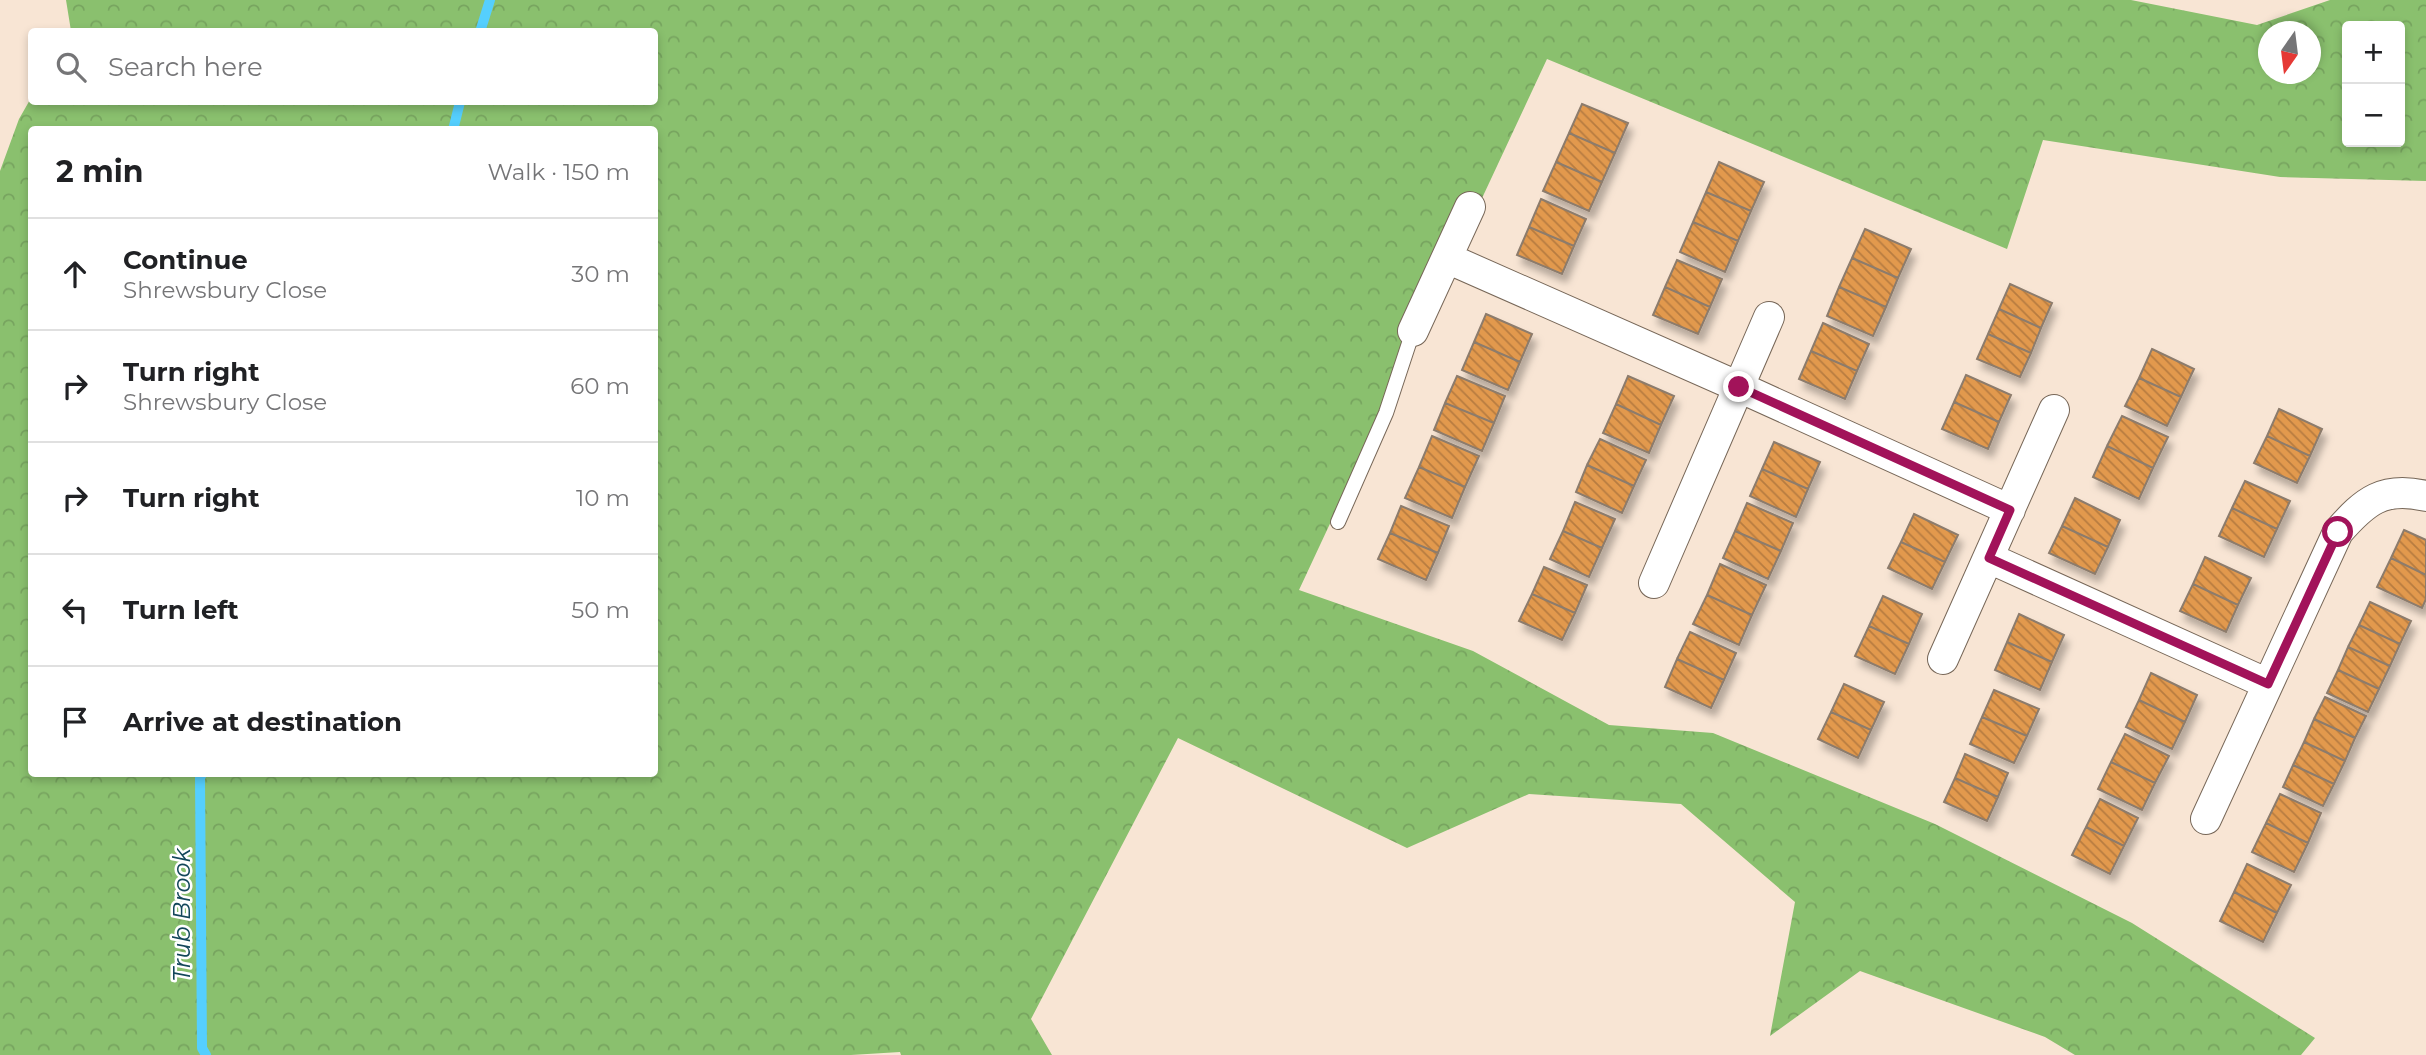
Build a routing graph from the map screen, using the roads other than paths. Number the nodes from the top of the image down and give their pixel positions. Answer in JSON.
{"nodes":[{"id":1,"x":1470,"y":206,"type":"dead end"},
{"id":2,"x":1447,"y":258,"type":"junction"},
{"id":3,"x":1769,"y":317,"type":"dead end"},
{"id":4,"x":1413,"y":331,"type":"joint"},
{"id":5,"x":1739,"y":387,"type":"junction"},
{"id":6,"x":2054,"y":410,"type":"dead end"},
{"id":7,"x":2426,"y":496,"type":"edge"},
{"id":8,"x":2010,"y":510,"type":"junction"},
{"id":9,"x":1338,"y":522,"type":"dead end"},
{"id":10,"x":1989,"y":558,"type":"junction"},
{"id":11,"x":1654,"y":583,"type":"dead end"},
{"id":12,"x":1943,"y":659,"type":"dead end"},
{"id":13,"x":2268,"y":684,"type":"junction"},
{"id":14,"x":2206,"y":819,"type":"dead end"}],
"edges":[{"from":1,"to":2,"type":"street"},
{"from":2,"to":4,"type":"street"},
{"from":2,"to":5,"type":"street"},
{"from":3,"to":5,"type":"street"},
{"from":4,"to":9,"type":"lane"},
{"from":5,"to":8,"type":"street"},
{"from":5,"to":11,"type":"street"},
{"from":6,"to":8,"type":"street"},
{"from":7,"to":13,"type":"street"},
{"from":8,"to":10,"type":"street"},
{"from":10,"to":12,"type":"street"},
{"from":10,"to":13,"type":"street"},
{"from":13,"to":14,"type":"street"}]}
